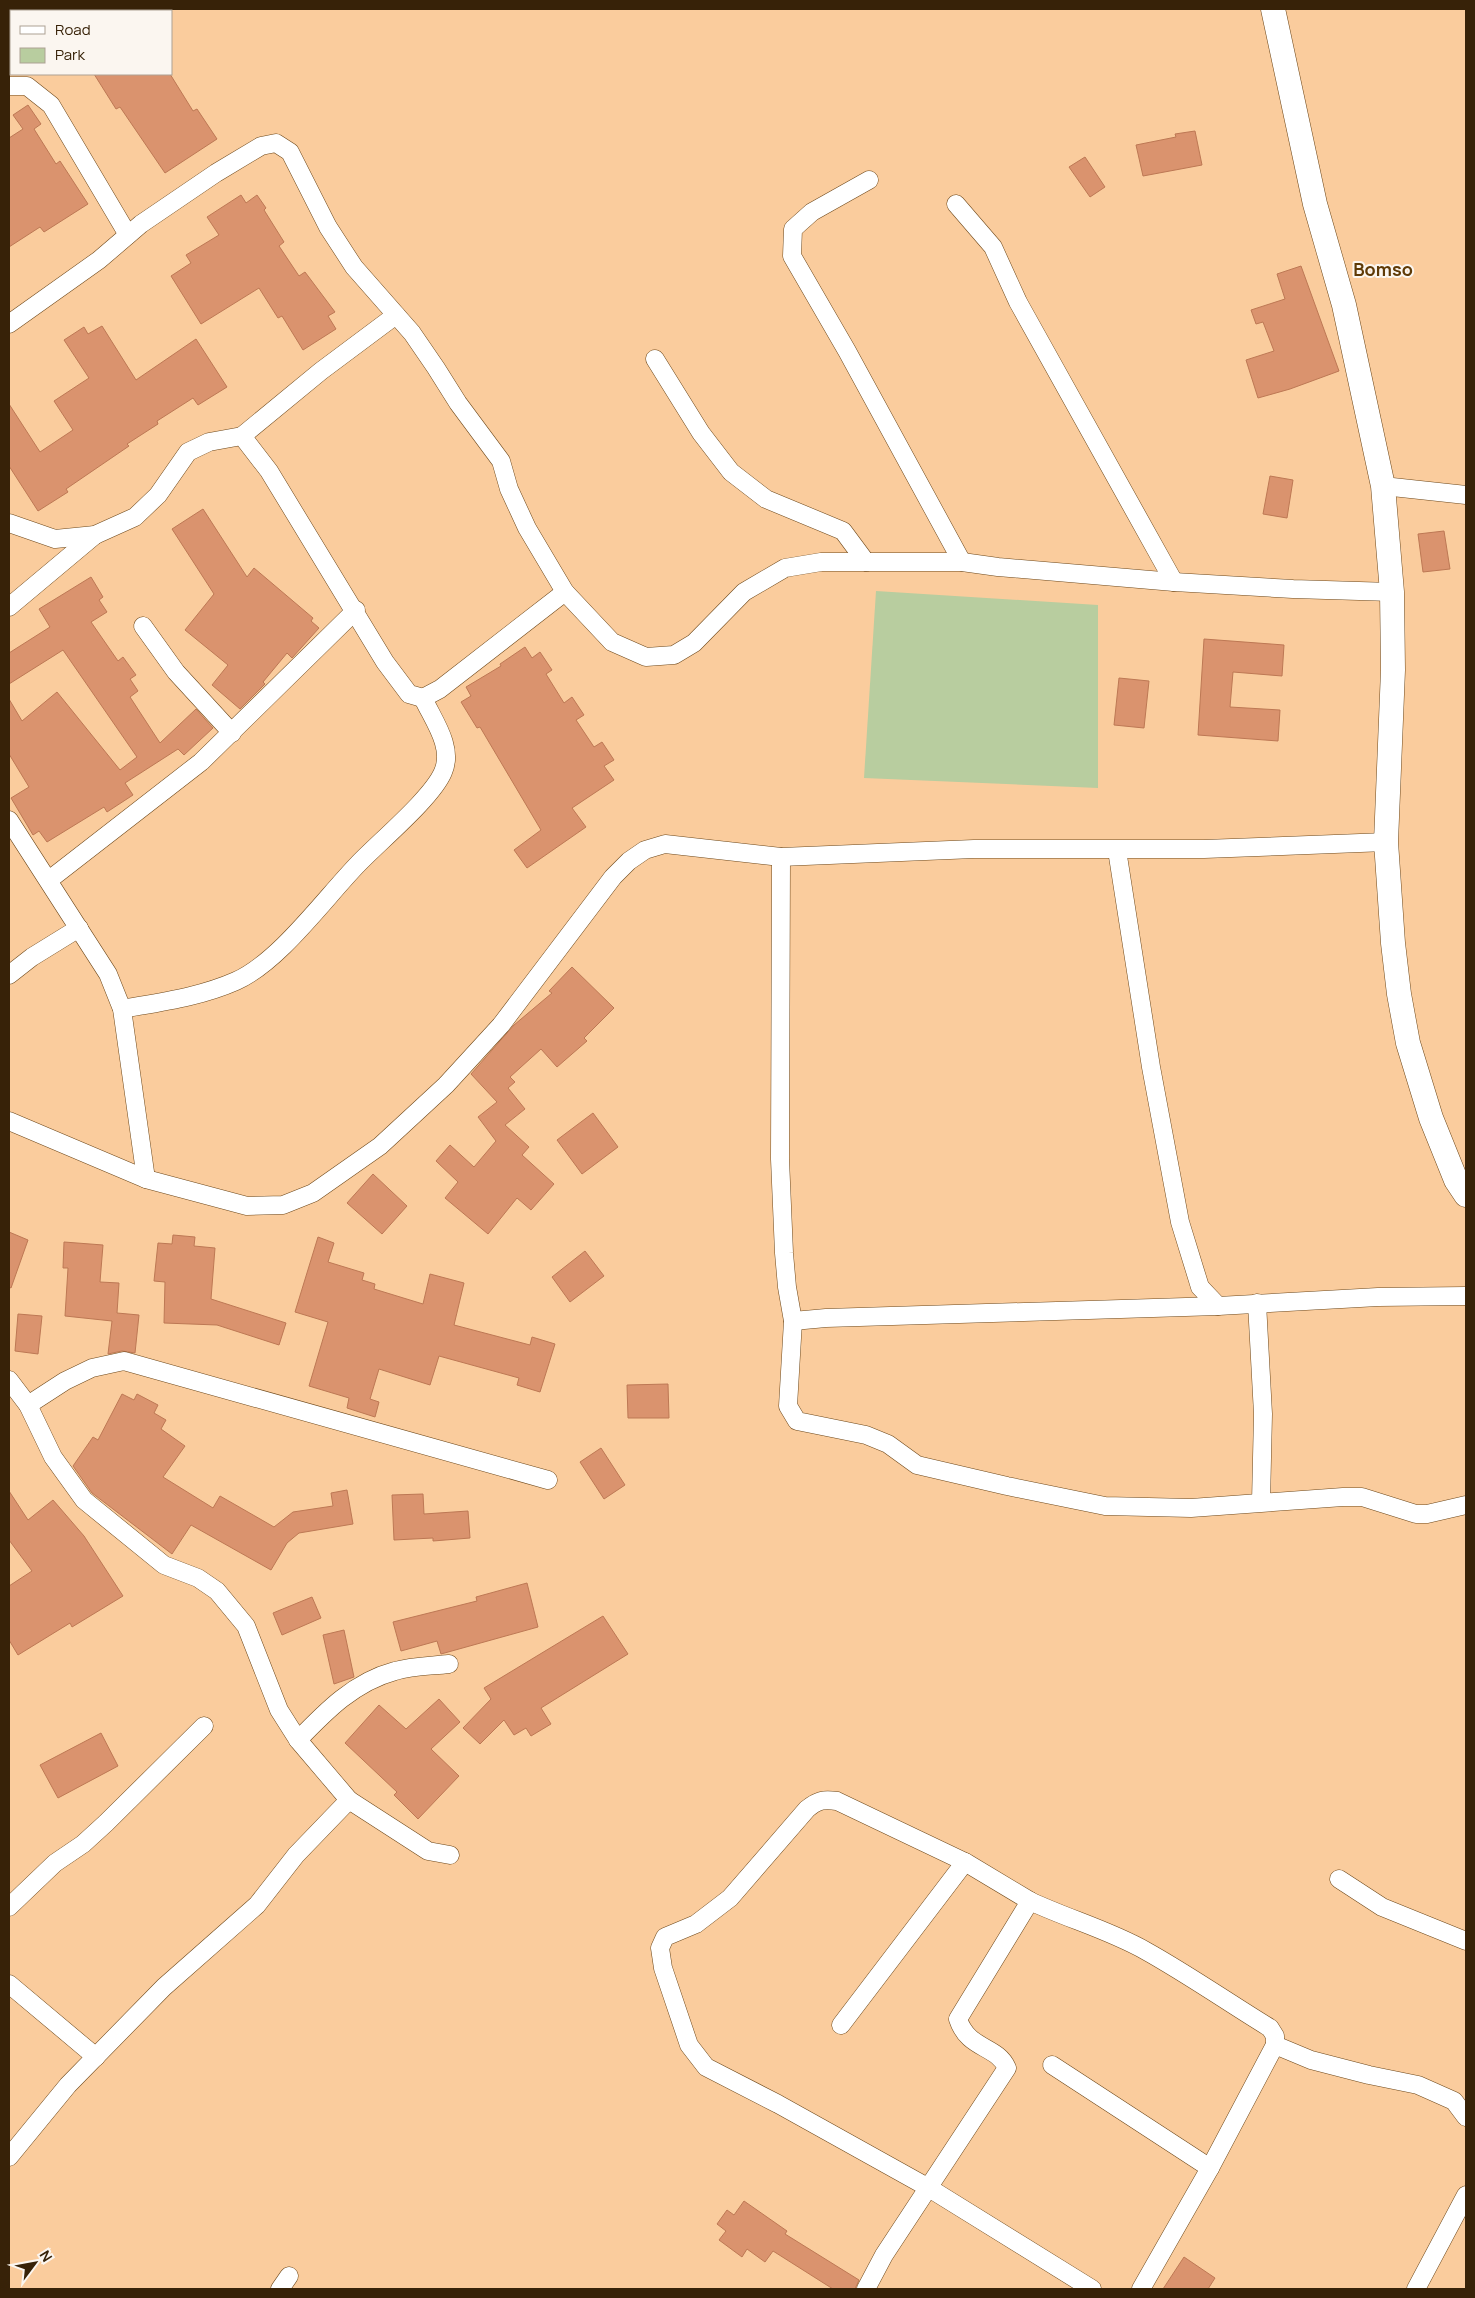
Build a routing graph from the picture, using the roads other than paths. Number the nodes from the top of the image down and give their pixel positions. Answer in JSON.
{"nodes":[{"id":1,"x":1273,"y":9,"type":"edge"},
{"id":2,"x":9,"y":86,"type":"edge"},
{"id":3,"x":869,"y":180,"type":"dead end"},
{"id":4,"x":956,"y":204,"type":"dead end"},
{"id":5,"x":128,"y":235,"type":"junction"},
{"id":6,"x":396,"y":315,"type":"junction"},
{"id":7,"x":9,"y":324,"type":"edge"},
{"id":8,"x":655,"y":359,"type":"dead end"},
{"id":9,"x":242,"y":436,"type":"junction"},
{"id":10,"x":1383,"y":486,"type":"junction"},
{"id":11,"x":1466,"y":495,"type":"edge"},
{"id":12,"x":9,"y":523,"type":"edge"},
{"id":13,"x":95,"y":535,"type":"junction"},
{"id":14,"x":866,"y":562,"type":"junction"},
{"id":15,"x":962,"y":562,"type":"junction"},
{"id":16,"x":1174,"y":582,"type":"junction"},
{"id":17,"x":565,"y":592,"type":"junction"},
{"id":18,"x":1392,"y":592,"type":"junction"},
{"id":19,"x":9,"y":607,"type":"edge"},
{"id":20,"x":356,"y":610,"type":"junction"},
{"id":21,"x":143,"y":626,"type":"dead end"},
{"id":22,"x":423,"y":698,"type":"junction"},
{"id":23,"x":232,"y":733,"type":"junction"},
{"id":24,"x":9,"y":820,"type":"edge"},
{"id":25,"x":1386,"y":842,"type":"junction"},
{"id":26,"x":1117,"y":850,"type":"junction"},
{"id":27,"x":780,"y":858,"type":"junction"},
{"id":28,"x":49,"y":880,"type":"junction"},
{"id":29,"x":79,"y":928,"type":"junction"},
{"id":30,"x":9,"y":975,"type":"edge"},
{"id":31,"x":122,"y":1009,"type":"junction"},
{"id":32,"x":9,"y":1121,"type":"edge"},
{"id":33,"x":146,"y":1179,"type":"junction"},
{"id":34,"x":1466,"y":1195,"type":"edge"},
{"id":35,"x":1466,"y":1296,"type":"edge"},
{"id":36,"x":1257,"y":1303,"type":"junction"},
{"id":37,"x":1218,"y":1306,"type":"junction"},
{"id":38,"x":793,"y":1321,"type":"junction"},
{"id":39,"x":9,"y":1380,"type":"edge"},
{"id":40,"x":28,"y":1406,"type":"junction"},
{"id":41,"x":548,"y":1480,"type":"dead end"},
{"id":42,"x":1261,"y":1502,"type":"junction"},
{"id":43,"x":1466,"y":1505,"type":"edge"},
{"id":44,"x":449,"y":1664,"type":"dead end"},
{"id":45,"x":204,"y":1726,"type":"dead end"},
{"id":46,"x":298,"y":1740,"type":"junction"},
{"id":47,"x":349,"y":1800,"type":"junction"},
{"id":48,"x":450,"y":1855,"type":"dead end"},
{"id":49,"x":965,"y":1862,"type":"junction"},
{"id":50,"x":1339,"y":1879,"type":"dead end"},
{"id":51,"x":1030,"y":1901,"type":"junction"},
{"id":52,"x":9,"y":1907,"type":"edge"},
{"id":53,"x":1466,"y":1941,"type":"edge"},
{"id":54,"x":9,"y":1984,"type":"edge"},
{"id":55,"x":841,"y":2025,"type":"dead end"},
{"id":56,"x":1274,"y":2045,"type":"junction"},
{"id":57,"x":96,"y":2057,"type":"junction"},
{"id":58,"x":1052,"y":2065,"type":"dead end"},
{"id":59,"x":1466,"y":2117,"type":"edge"},
{"id":60,"x":9,"y":2157,"type":"edge"},
{"id":61,"x":1210,"y":2168,"type":"junction"},
{"id":62,"x":928,"y":2188,"type":"junction"},
{"id":63,"x":1466,"y":2195,"type":"edge"},
{"id":64,"x":866,"y":2289,"type":"edge"},
{"id":65,"x":1092,"y":2289,"type":"edge"},
{"id":66,"x":1141,"y":2289,"type":"edge"},
{"id":67,"x":1416,"y":2289,"type":"edge"}],
"edges":[{"from":1,"to":10,"type":"street"},
{"from":2,"to":5,"type":"street"},
{"from":3,"to":15,"type":"street"},
{"from":4,"to":16,"type":"street"},
{"from":5,"to":6,"type":"street"},
{"from":5,"to":7,"type":"street"},
{"from":6,"to":9,"type":"street"},
{"from":6,"to":17,"type":"street"},
{"from":8,"to":14,"type":"street"},
{"from":9,"to":13,"type":"street"},
{"from":9,"to":20,"type":"street"},
{"from":10,"to":11,"type":"street"},
{"from":10,"to":18,"type":"street"},
{"from":12,"to":13,"type":"street"},
{"from":13,"to":19,"type":"street"},
{"from":14,"to":15,"type":"street"},
{"from":14,"to":17,"type":"street"},
{"from":15,"to":16,"type":"street"},
{"from":16,"to":18,"type":"street"},
{"from":17,"to":22,"type":"street"},
{"from":18,"to":25,"type":"street"},
{"from":20,"to":22,"type":"street"},
{"from":20,"to":23,"type":"street"},
{"from":21,"to":23,"type":"street"},
{"from":22,"to":31,"type":"street"},
{"from":23,"to":28,"type":"street"},
{"from":24,"to":28,"type":"street"},
{"from":25,"to":26,"type":"street"},
{"from":25,"to":34,"type":"street"},
{"from":26,"to":27,"type":"street"},
{"from":26,"to":37,"type":"street"},
{"from":27,"to":33,"type":"street"},
{"from":27,"to":38,"type":"street"},
{"from":28,"to":29,"type":"street"},
{"from":29,"to":30,"type":"street"},
{"from":29,"to":31,"type":"street"},
{"from":31,"to":33,"type":"street"},
{"from":32,"to":33,"type":"street"},
{"from":35,"to":36,"type":"street"},
{"from":36,"to":37,"type":"street"},
{"from":36,"to":42,"type":"street"},
{"from":37,"to":38,"type":"street"},
{"from":38,"to":42,"type":"street"},
{"from":39,"to":40,"type":"street"},
{"from":40,"to":41,"type":"street"},
{"from":40,"to":46,"type":"street"},
{"from":42,"to":43,"type":"street"},
{"from":44,"to":46,"type":"street"},
{"from":45,"to":52,"type":"street"},
{"from":46,"to":47,"type":"street"},
{"from":47,"to":48,"type":"street"},
{"from":47,"to":57,"type":"street"},
{"from":49,"to":51,"type":"street"},
{"from":49,"to":55,"type":"street"},
{"from":49,"to":62,"type":"street"},
{"from":50,"to":53,"type":"street"},
{"from":51,"to":56,"type":"street"},
{"from":51,"to":62,"type":"street"},
{"from":54,"to":57,"type":"street"},
{"from":56,"to":59,"type":"street"},
{"from":56,"to":61,"type":"street"},
{"from":57,"to":60,"type":"street"},
{"from":58,"to":61,"type":"street"},
{"from":61,"to":66,"type":"street"},
{"from":62,"to":64,"type":"street"},
{"from":62,"to":65,"type":"street"},
{"from":63,"to":67,"type":"street"}]}
